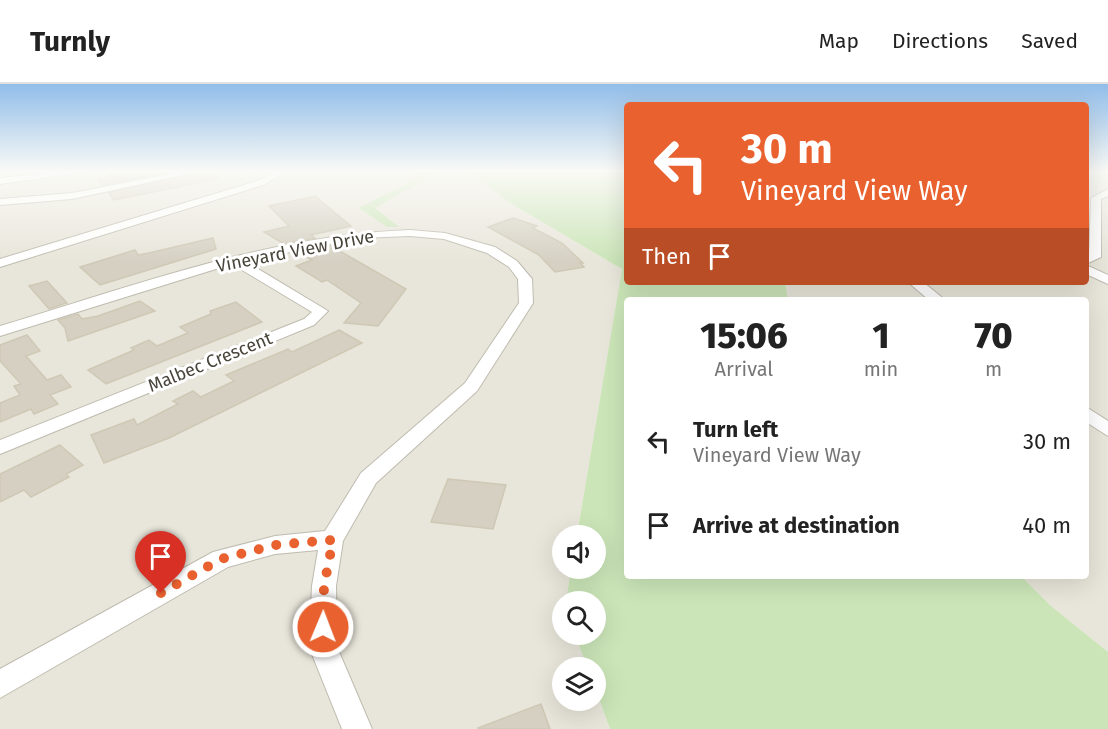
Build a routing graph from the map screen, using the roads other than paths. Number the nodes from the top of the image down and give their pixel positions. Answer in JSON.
{"nodes":[{"id":1,"x":198,"y":202,"type":"edge"},
{"id":2,"x":1096,"y":202,"type":"edge"},
{"id":3,"x":1089,"y":259,"type":"edge"},
{"id":4,"x":232,"y":260,"type":"junction"},
{"id":5,"x":0,"y":263,"type":"edge"},
{"id":6,"x":1089,"y":270,"type":"edge"},
{"id":7,"x":1108,"y":280,"type":"edge"},
{"id":8,"x":919,"y":285,"type":"edge"},
{"id":9,"x":934,"y":297,"type":"edge"},
{"id":10,"x":0,"y":331,"type":"edge"},
{"id":11,"x":1089,"y":415,"type":"edge"},
{"id":12,"x":1108,"y":430,"type":"edge"},
{"id":13,"x":0,"y":447,"type":"edge"},
{"id":14,"x":333,"y":540,"type":"junction"},
{"id":15,"x":0,"y":684,"type":"edge"},
{"id":16,"x":357,"y":729,"type":"edge"}],
"edges":[{"from":1,"to":5,"type":"street"},
{"from":2,"to":3,"type":"street"},
{"from":4,"to":10,"type":"street","name":"Vineyard View Drive"},
{"from":4,"to":13,"type":"street","name":"Malbec Crescent"},
{"from":4,"to":14,"type":"street","name":"Vineyard View Drive"},
{"from":6,"to":7,"type":"street"},
{"from":8,"to":9,"type":"street"},
{"from":11,"to":12,"type":"street"},
{"from":14,"to":15,"type":"street"},
{"from":14,"to":16,"type":"street","name":"Vineyard View Drive"}]}
